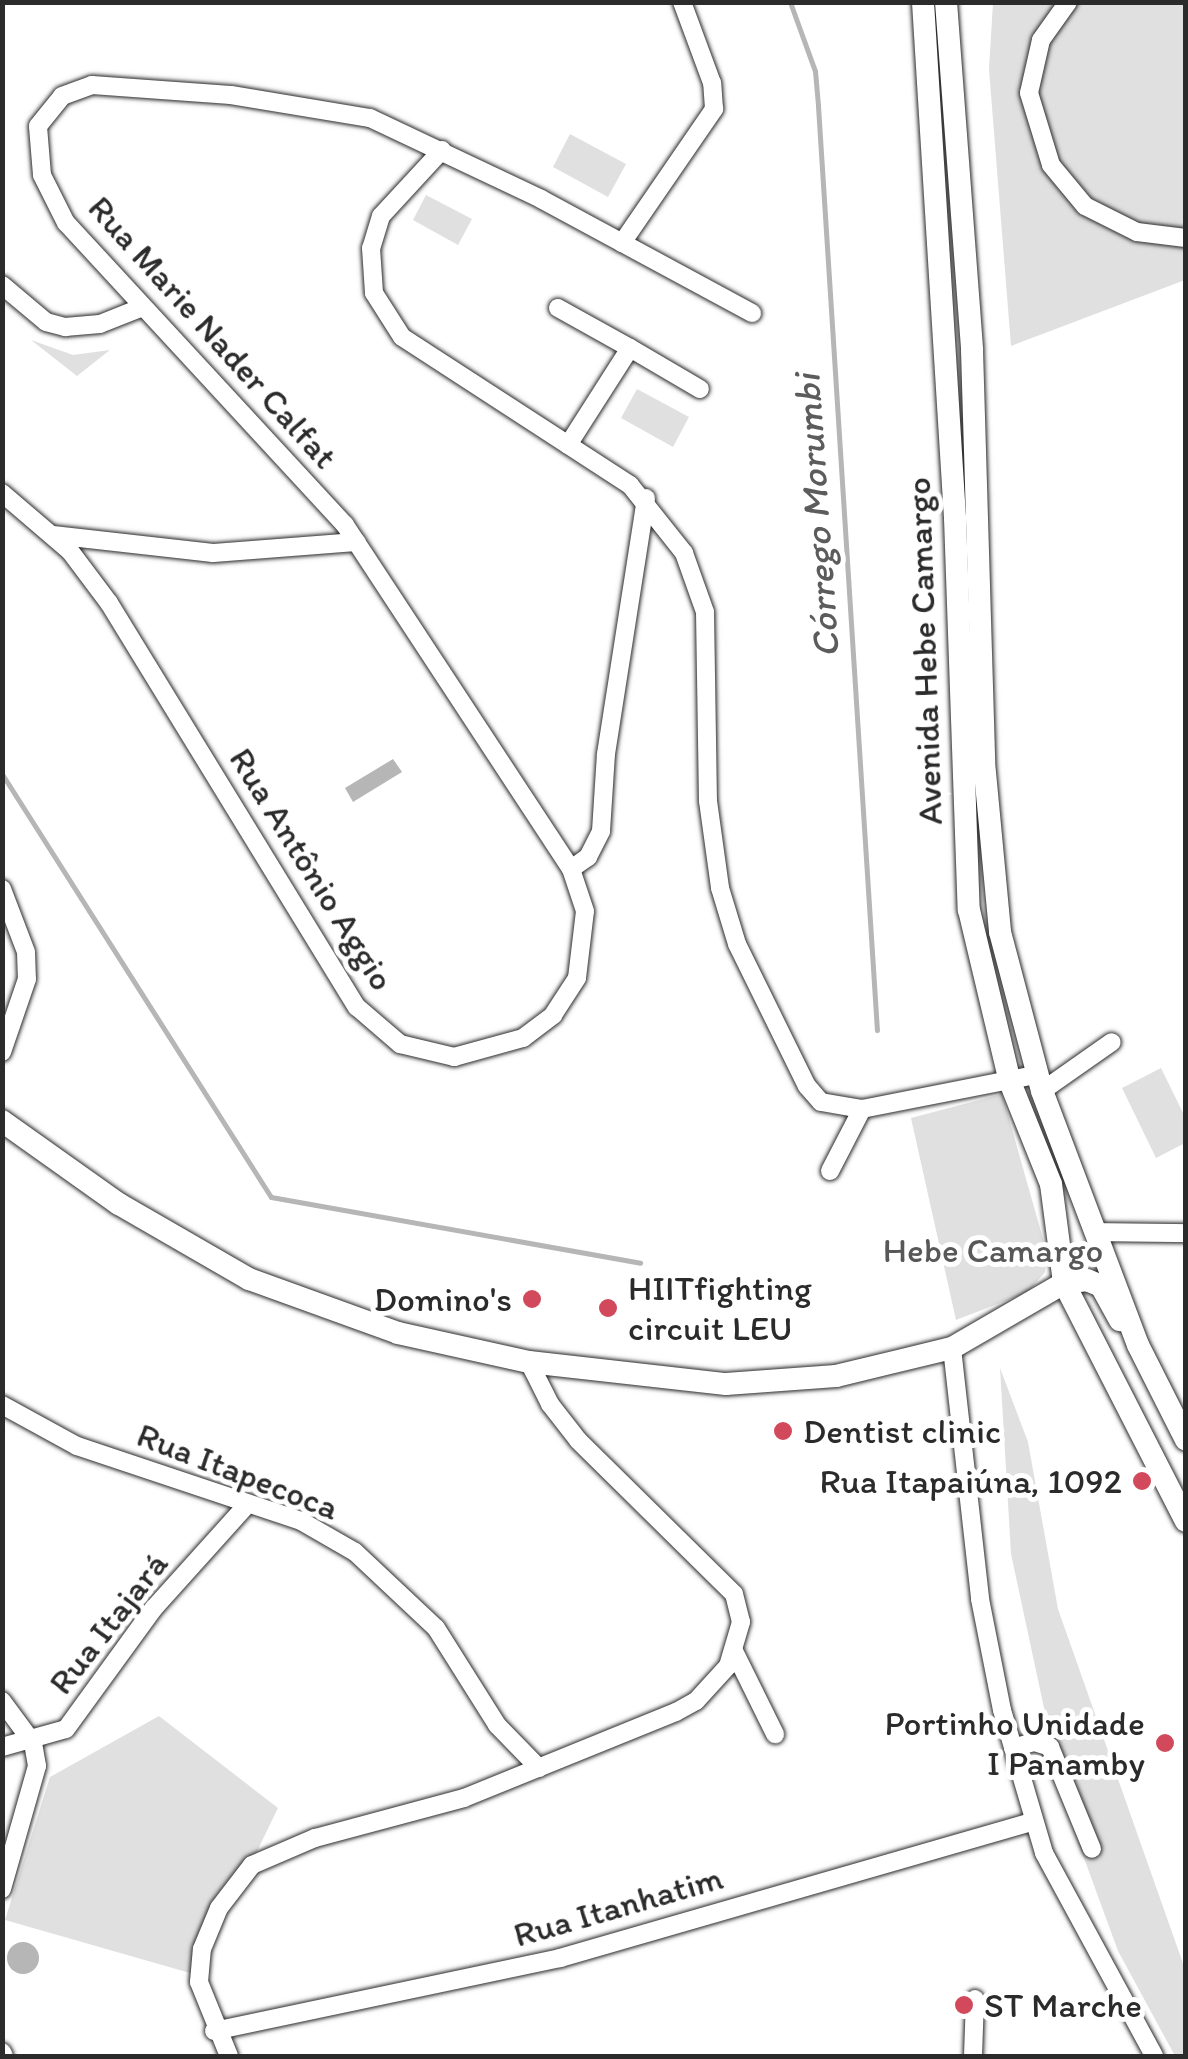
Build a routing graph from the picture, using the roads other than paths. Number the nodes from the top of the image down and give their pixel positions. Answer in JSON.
{"nodes":[{"id":1,"x":682,"y":2,"type":"edge"},
{"id":2,"x":923,"y":2,"type":"edge"},
{"id":3,"x":946,"y":2,"type":"edge"},
{"id":4,"x":1068,"y":2,"type":"edge"},
{"id":5,"x":442,"y":150,"type":"junction"},
{"id":6,"x":1186,"y":238,"type":"edge"},
{"id":7,"x":622,"y":243,"type":"junction"},
{"id":8,"x":2,"y":285,"type":"edge"},
{"id":9,"x":140,"y":308,"type":"junction"},
{"id":10,"x":558,"y":308,"type":"dead end"},
{"id":11,"x":752,"y":313,"type":"dead end"},
{"id":12,"x":630,"y":348,"type":"junction"},
{"id":13,"x":700,"y":388,"type":"dead end"},
{"id":14,"x":568,"y":445,"type":"junction"},
{"id":15,"x":2,"y":493,"type":"edge"},
{"id":16,"x":646,"y":498,"type":"junction"},
{"id":17,"x":52,"y":534,"type":"junction"},
{"id":18,"x":357,"y":542,"type":"junction"},
{"id":19,"x":570,"y":869,"type":"junction"},
{"id":20,"x":2,"y":889,"type":"edge"},
{"id":21,"x":1112,"y":1042,"type":"dead end"},
{"id":22,"x":2,"y":1052,"type":"edge"},
{"id":23,"x":1010,"y":1082,"type":"junction"},
{"id":24,"x":1039,"y":1083,"type":"junction"},
{"id":25,"x":862,"y":1110,"type":"junction"},
{"id":26,"x":2,"y":1121,"type":"edge"},
{"id":27,"x":830,"y":1171,"type":"dead end"},
{"id":28,"x":1186,"y":1233,"type":"edge"},
{"id":29,"x":1101,"y":1242,"type":"junction"},
{"id":30,"x":1064,"y":1283,"type":"junction"},
{"id":31,"x":1080,"y":1320,"type":"junction"},
{"id":32,"x":1003,"y":1323,"type":"junction"},
{"id":33,"x":1138,"y":1345,"type":"junction"},
{"id":34,"x":952,"y":1348,"type":"junction"},
{"id":35,"x":530,"y":1362,"type":"junction"},
{"id":36,"x":2,"y":1405,"type":"edge"},
{"id":37,"x":1186,"y":1440,"type":"edge"},
{"id":38,"x":246,"y":1506,"type":"junction"},
{"id":39,"x":1186,"y":1521,"type":"edge"},
{"id":40,"x":734,"y":1651,"type":"junction"},
{"id":41,"x":2,"y":1701,"type":"edge"},
{"id":42,"x":774,"y":1734,"type":"dead end"},
{"id":43,"x":33,"y":1743,"type":"junction"},
{"id":44,"x":2,"y":1747,"type":"edge"},
{"id":45,"x":1013,"y":1748,"type":"junction"},
{"id":46,"x":539,"y":1768,"type":"junction"},
{"id":47,"x":1034,"y":1821,"type":"junction"},
{"id":48,"x":1092,"y":1849,"type":"dead end"},
{"id":49,"x":2,"y":1889,"type":"edge"},
{"id":50,"x":974,"y":1999,"type":"dead end"},
{"id":51,"x":214,"y":2032,"type":"junction"},
{"id":52,"x":230,"y":2056,"type":"edge"},
{"id":53,"x":973,"y":2056,"type":"edge"},
{"id":54,"x":1154,"y":2056,"type":"edge"}],
"edges":[{"from":1,"to":7,"type":"street"},
{"from":2,"to":23,"type":"main road","name":"Avenida Hebe Camargo"},
{"from":3,"to":24,"type":"main road","name":"Avenida Hebe Camargo"},
{"from":4,"to":6,"type":"street"},
{"from":5,"to":7,"type":"street","name":"Rua Marie Nader Calfat"},
{"from":5,"to":9,"type":"street","name":"Rua Marie Nader Calfat"},
{"from":5,"to":14,"type":"street"},
{"from":7,"to":11,"type":"street","name":"Rua Marie Nader Calfat"},
{"from":8,"to":9,"type":"street"},
{"from":9,"to":18,"type":"street","name":"Rua Marie Nader Calfat"},
{"from":10,"to":12,"type":"street"},
{"from":12,"to":13,"type":"street"},
{"from":12,"to":14,"type":"street"},
{"from":14,"to":16,"type":"street"},
{"from":15,"to":17,"type":"street","name":"Rua Antônio Aggio"},
{"from":16,"to":19,"type":"street"},
{"from":16,"to":25,"type":"street"},
{"from":17,"to":18,"type":"street"},
{"from":17,"to":19,"type":"street","name":"Rua Antônio Aggio"},
{"from":18,"to":19,"type":"street","name":"Rua Marie Nader Calfat"},
{"from":20,"to":22,"type":"street"},
{"from":21,"to":24,"type":"street"},
{"from":23,"to":24,"type":"street"},
{"from":23,"to":25,"type":"street"},
{"from":23,"to":30,"type":"main road","name":"Avenida Hebe Camargo"},
{"from":24,"to":29,"type":"main road","name":"Avenida Hebe Camargo"},
{"from":25,"to":27,"type":"street"},
{"from":26,"to":35,"type":"main road"},
{"from":28,"to":29,"type":"street"},
{"from":29,"to":33,"type":"main road","name":"Avenida Hebe Camargo"},
{"from":30,"to":31,"type":"main road","name":"Avenida Hebe Camargo"},
{"from":30,"to":32,"type":"main road"},
{"from":30,"to":33,"type":"main road"},
{"from":31,"to":32,"type":"main road"},
{"from":31,"to":39,"type":"main road","name":"Avenida Hebe Camargo"},
{"from":32,"to":34,"type":"main road"},
{"from":33,"to":37,"type":"main road"},
{"from":34,"to":35,"type":"main road"},
{"from":34,"to":45,"type":"street"},
{"from":35,"to":40,"type":"street"},
{"from":36,"to":38,"type":"street","name":"Rua Itapecoca"},
{"from":38,"to":43,"type":"street","name":"Rua Itajará"},
{"from":38,"to":46,"type":"street","name":"Rua Itapecoca"},
{"from":40,"to":42,"type":"street"},
{"from":40,"to":46,"type":"street"},
{"from":41,"to":43,"type":"street"},
{"from":43,"to":44,"type":"street"},
{"from":43,"to":49,"type":"street"},
{"from":45,"to":47,"type":"street"},
{"from":45,"to":48,"type":"street"},
{"from":46,"to":51,"type":"street"},
{"from":47,"to":51,"type":"street","name":"Rua Itanhatim"},
{"from":47,"to":54,"type":"street"},
{"from":50,"to":53,"type":"street"},
{"from":51,"to":52,"type":"street"}]}
